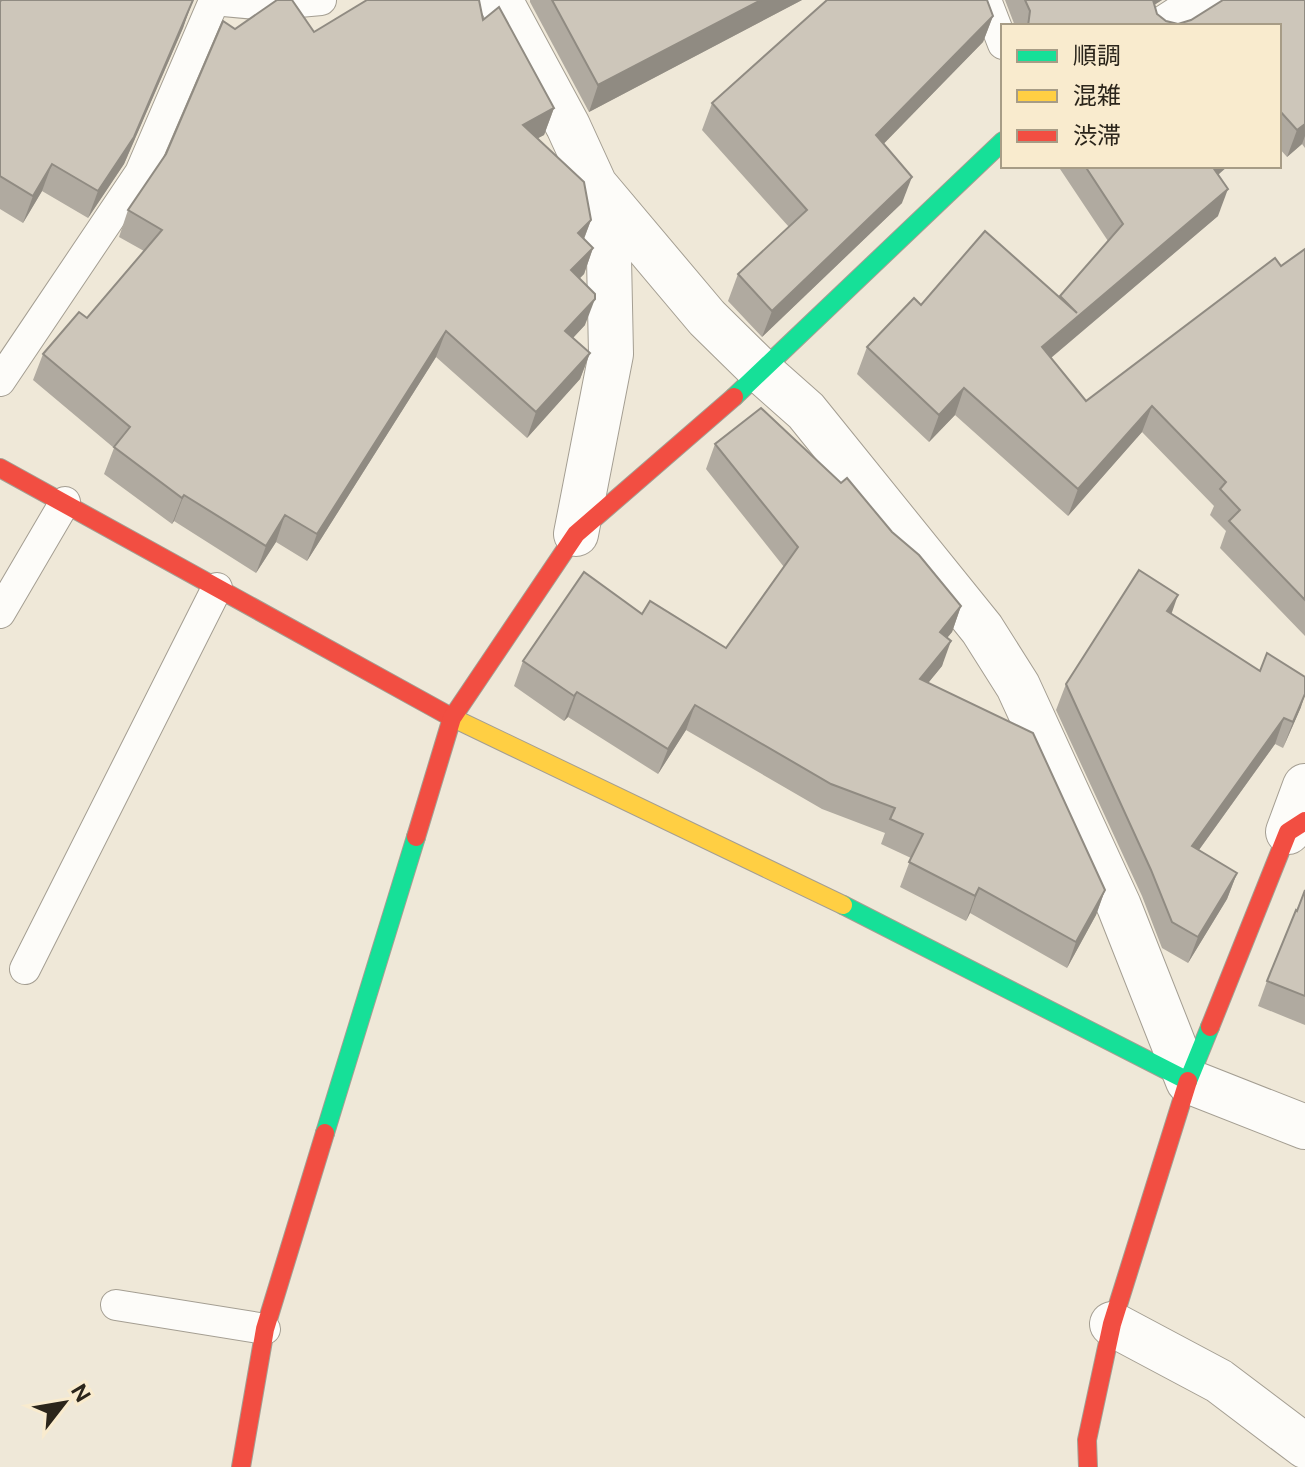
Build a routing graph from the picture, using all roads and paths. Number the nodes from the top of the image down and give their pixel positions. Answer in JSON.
{"nodes":[{"id":1,"x":213,"y":0,"type":"edge"},
{"id":2,"x":321,"y":0,"type":"edge"},
{"id":3,"x":500,"y":0,"type":"edge"},
{"id":4,"x":986,"y":0,"type":"edge"},
{"id":5,"x":1208,"y":0,"type":"edge"},
{"id":6,"x":1171,"y":24,"type":"edge"},
{"id":7,"x":1001,"y":39,"type":"edge"},
{"id":8,"x":1001,"y":143,"type":"edge"},
{"id":9,"x":595,"y":185,"type":"junction"},
{"id":10,"x":762,"y":372,"type":"junction"},
{"id":11,"x":0,"y":381,"type":"edge"},
{"id":12,"x":0,"y":468,"type":"edge"},
{"id":13,"x":65,"y":502,"type":"junction"},
{"id":14,"x":576,"y":534,"type":"junction"},
{"id":15,"x":217,"y":588,"type":"junction"},
{"id":16,"x":0,"y":613,"type":"edge"},
{"id":17,"x":452,"y":718,"type":"junction"},
{"id":18,"x":1305,"y":786,"type":"edge"},
{"id":19,"x":1296,"y":827,"type":"edge"},
{"id":20,"x":25,"y":969,"type":"dead end"},
{"id":21,"x":1188,"y":1081,"type":"junction"},
{"id":22,"x":1305,"y":1127,"type":"edge"},
{"id":23,"x":116,"y":1305,"type":"dead end"},
{"id":24,"x":1112,"y":1324,"type":"junction"},
{"id":25,"x":265,"y":1329,"type":"junction"},
{"id":26,"x":1305,"y":1446,"type":"edge"},
{"id":27,"x":241,"y":1467,"type":"edge"},
{"id":28,"x":1088,"y":1467,"type":"edge"}],
"edges":[{"from":1,"to":2,"type":"lane"},
{"from":1,"to":11,"type":"lane"},
{"from":3,"to":9,"type":"street"},
{"from":4,"to":7,"type":"lane"},
{"from":5,"to":6,"type":"street"},
{"from":8,"to":10,"type":"street"},
{"from":9,"to":10,"type":"street"},
{"from":9,"to":14,"type":"street"},
{"from":10,"to":14,"type":"street"},
{"from":10,"to":21,"type":"street"},
{"from":12,"to":13,"type":"street"},
{"from":13,"to":15,"type":"street"},
{"from":13,"to":16,"type":"lane"},
{"from":14,"to":17,"type":"street"},
{"from":15,"to":17,"type":"street"},
{"from":15,"to":20,"type":"lane"},
{"from":17,"to":21,"type":"street"},
{"from":17,"to":25,"type":"street"},
{"from":18,"to":19,"type":"street"},
{"from":19,"to":21,"type":"street"},
{"from":21,"to":22,"type":"street"},
{"from":21,"to":24,"type":"street"},
{"from":23,"to":25,"type":"lane"},
{"from":24,"to":26,"type":"street"},
{"from":24,"to":28,"type":"street"},
{"from":25,"to":27,"type":"street"}]}
